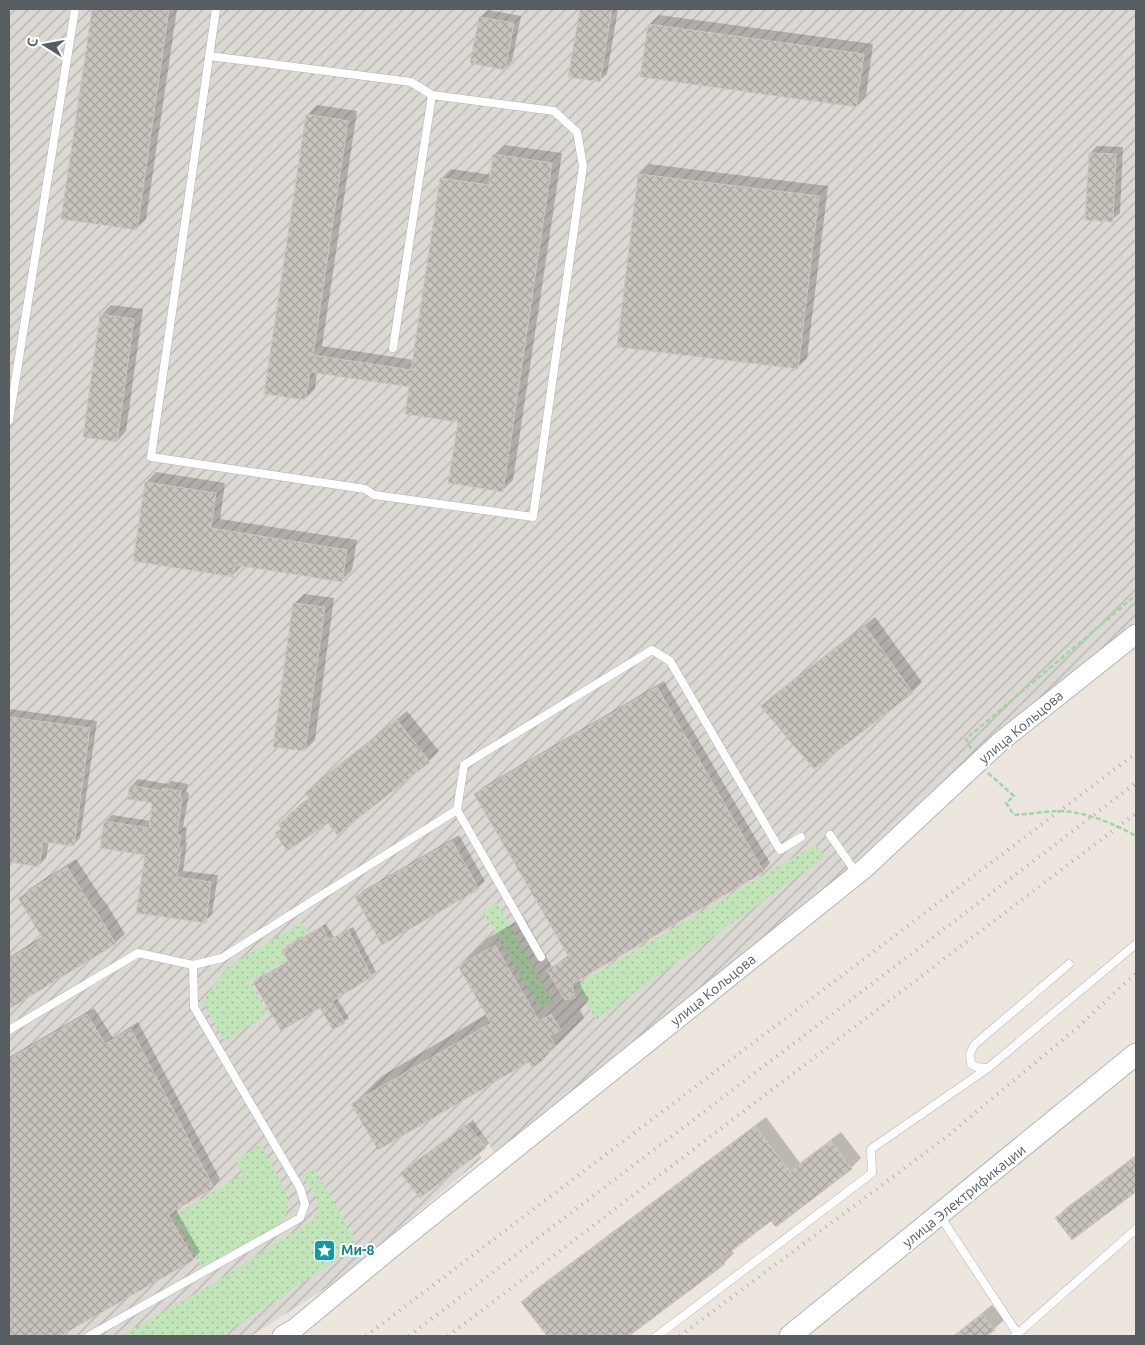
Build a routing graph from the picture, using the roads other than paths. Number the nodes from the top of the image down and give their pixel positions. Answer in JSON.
{"nodes":[{"id":1,"x":75,"y":9,"type":"edge"},
{"id":2,"x":216,"y":9,"type":"edge"},
{"id":3,"x":209,"y":56,"type":"junction"},
{"id":4,"x":432,"y":95,"type":"junction"},
{"id":5,"x":393,"y":348,"type":"dead end"},
{"id":6,"x":9,"y":420,"type":"edge"},
{"id":7,"x":1136,"y":634,"type":"edge"},
{"id":8,"x":457,"y":810,"type":"junction"},
{"id":9,"x":830,"y":835,"type":"dead end"},
{"id":10,"x":801,"y":838,"type":"dead end"},
{"id":11,"x":857,"y":874,"type":"junction"},
{"id":12,"x":1136,"y":944,"type":"edge"},
{"id":13,"x":541,"y":957,"type":"dead end"},
{"id":14,"x":1069,"y":964,"type":"dead end"},
{"id":15,"x":193,"y":965,"type":"junction"},
{"id":16,"x":9,"y":1030,"type":"edge"},
{"id":17,"x":1136,"y":1054,"type":"edge"},
{"id":18,"x":988,"y":1068,"type":"junction"},
{"id":19,"x":940,"y":1216,"type":"junction"},
{"id":20,"x":1136,"y":1229,"type":"edge"},
{"id":21,"x":1017,"y":1335,"type":"edge"},
{"id":22,"x":89,"y":1336,"type":"edge"},
{"id":23,"x":282,"y":1336,"type":"edge"},
{"id":24,"x":657,"y":1336,"type":"edge"},
{"id":25,"x":793,"y":1336,"type":"edge"}],
"edges":[{"from":1,"to":6,"type":"lane"},
{"from":2,"to":3,"type":"lane"},
{"from":3,"to":4,"type":"lane"},
{"from":3,"to":4,"type":"lane"},
{"from":4,"to":5,"type":"lane"},
{"from":7,"to":11,"type":"street","name":"улица Кольцова"},
{"from":8,"to":10,"type":"lane"},
{"from":8,"to":13,"type":"lane"},
{"from":8,"to":15,"type":"lane"},
{"from":9,"to":11,"type":"lane"},
{"from":11,"to":23,"type":"street","name":"улица Кольцова"},
{"from":12,"to":18,"type":"lane"},
{"from":14,"to":18,"type":"lane"},
{"from":15,"to":16,"type":"lane"},
{"from":15,"to":22,"type":"lane"},
{"from":17,"to":19,"type":"main road","name":"улица Электрификации"},
{"from":18,"to":24,"type":"lane"},
{"from":19,"to":21,"type":"lane"},
{"from":19,"to":25,"type":"main road","name":"улица Электрификации"},
{"from":20,"to":21,"type":"lane"}]}
